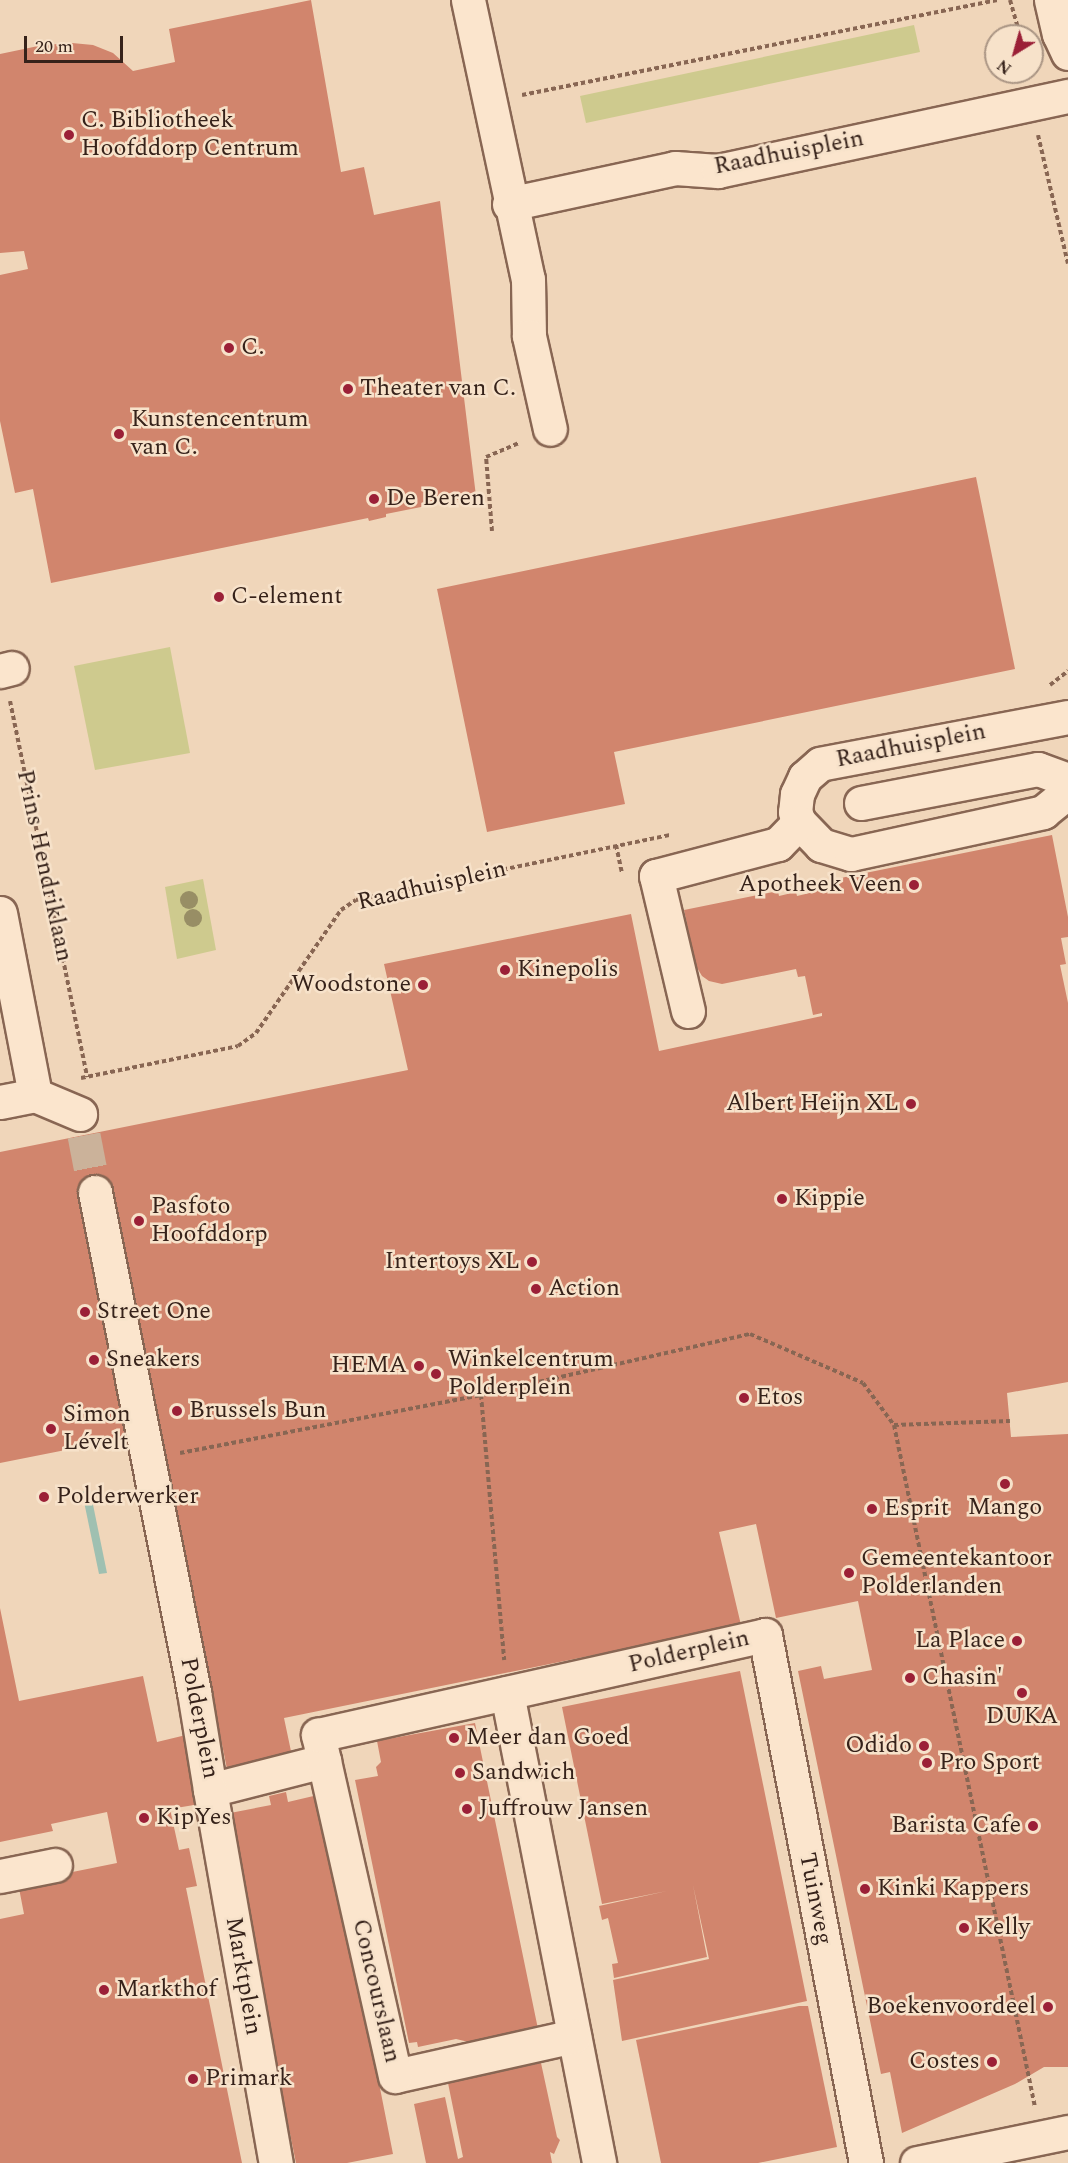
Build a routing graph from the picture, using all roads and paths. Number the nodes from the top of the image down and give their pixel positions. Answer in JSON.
{"nodes":[{"id":1,"x":468,"y":0,"type":"edge"},
{"id":2,"x":999,"y":0,"type":"edge"},
{"id":3,"x":1011,"y":0,"type":"edge"},
{"id":4,"x":1051,"y":0,"type":"edge"},
{"id":5,"x":1017,"y":24,"type":"edge"},
{"id":6,"x":1068,"y":53,"type":"edge"},
{"id":7,"x":1068,"y":96,"type":"edge"},
{"id":8,"x":489,"y":102,"type":"junction"},
{"id":9,"x":1031,"y":104,"type":"junction"},
{"id":10,"x":509,"y":204,"type":"junction"},
{"id":11,"x":1068,"y":264,"type":"edge"},
{"id":12,"x":550,"y":429,"type":"joint"},
{"id":13,"x":492,"y":531,"type":"dead end"},
{"id":14,"x":5,"y":670,"type":"edge"},
{"id":15,"x":1068,"y":719,"type":"edge"},
{"id":16,"x":1038,"y":769,"type":"junction"},
{"id":17,"x":1068,"y":780,"type":"edge"},
{"id":18,"x":1068,"y":792,"type":"edge"},
{"id":19,"x":861,"y":803,"type":"dead end"},
{"id":20,"x":798,"y":822,"type":"junction"},
{"id":21,"x":616,"y":845,"type":"dead end"},
{"id":22,"x":0,"y":913,"type":"edge"},
{"id":23,"x":688,"y":1011,"type":"dead end"},
{"id":24,"x":87,"y":1077,"type":"junction"},
{"id":25,"x":34,"y":1095,"type":"junction"},
{"id":26,"x":0,"y":1102,"type":"edge"},
{"id":27,"x":90,"y":1120,"type":"dead end"},
{"id":28,"x":95,"y":1192,"type":"tunnel mouth"},
{"id":29,"x":481,"y":1395,"type":"junction"},
{"id":30,"x":1010,"y":1421,"type":"dead end"},
{"id":31,"x":894,"y":1425,"type":"junction"},
{"id":32,"x":148,"y":1460,"type":"junction"},
{"id":33,"x":765,"y":1635,"type":"joint"},
{"id":34,"x":507,"y":1693,"type":"junction"},
{"id":35,"x":324,"y":1761,"type":"junction"},
{"id":36,"x":210,"y":1790,"type":"junction"},
{"id":37,"x":55,"y":1865,"type":"dead end"},
{"id":38,"x":0,"y":1876,"type":"edge"},
{"id":39,"x":574,"y":2036,"type":"junction"},
{"id":40,"x":1055,"y":2134,"type":"edge"},
{"id":41,"x":276,"y":2163,"type":"edge"},
{"id":42,"x":599,"y":2163,"type":"edge"},
{"id":43,"x":866,"y":2163,"type":"edge"},
{"id":44,"x":917,"y":2163,"type":"edge"}],
"edges":[{"from":1,"to":8,"type":"street"},
{"from":2,"to":8,"type":"path"},
{"from":3,"to":5,"type":"path"},
{"from":4,"to":6,"type":"street"},
{"from":7,"to":9,"type":"street","name":"Raadhuisplein"},
{"from":8,"to":10,"type":"street"},
{"from":9,"to":10,"type":"street","name":"Raadhuisplein"},
{"from":9,"to":11,"type":"path"},
{"from":10,"to":12,"type":"street"},
{"from":12,"to":13,"type":"path"},
{"from":14,"to":24,"type":"path","name":"Prins Hendriklaan"},
{"from":15,"to":16,"type":"street"},
{"from":15,"to":20,"type":"street","name":"Raadhuisplein"},
{"from":16,"to":17,"type":"street"},
{"from":16,"to":19,"type":"street"},
{"from":18,"to":20,"type":"street"},
{"from":20,"to":23,"type":"street"},
{"from":21,"to":24,"type":"path","name":"Raadhuisplein"},
{"from":22,"to":25,"type":"street"},
{"from":24,"to":25,"type":"path","name":"Raadhuisplein"},
{"from":25,"to":26,"type":"street"},
{"from":25,"to":27,"type":"street"},
{"from":28,"to":32,"type":"street","name":"Polderplein"},
{"from":29,"to":31,"type":"path"},
{"from":29,"to":32,"type":"path"},
{"from":29,"to":34,"type":"path"},
{"from":30,"to":31,"type":"path"},
{"from":31,"to":40,"type":"path"},
{"from":32,"to":36,"type":"street","name":"Polderplein"},
{"from":33,"to":34,"type":"street","name":"Polderplein"},
{"from":33,"to":43,"type":"street","name":"Tuinweg"},
{"from":34,"to":35,"type":"street","name":"Polderplein"},
{"from":34,"to":39,"type":"street"},
{"from":35,"to":36,"type":"street","name":"Polderplein"},
{"from":35,"to":39,"type":"street","name":"Concourslaan"},
{"from":36,"to":41,"type":"street","name":"Marktplein"},
{"from":37,"to":38,"type":"street"},
{"from":39,"to":42,"type":"street"},
{"from":40,"to":44,"type":"street"}]}
